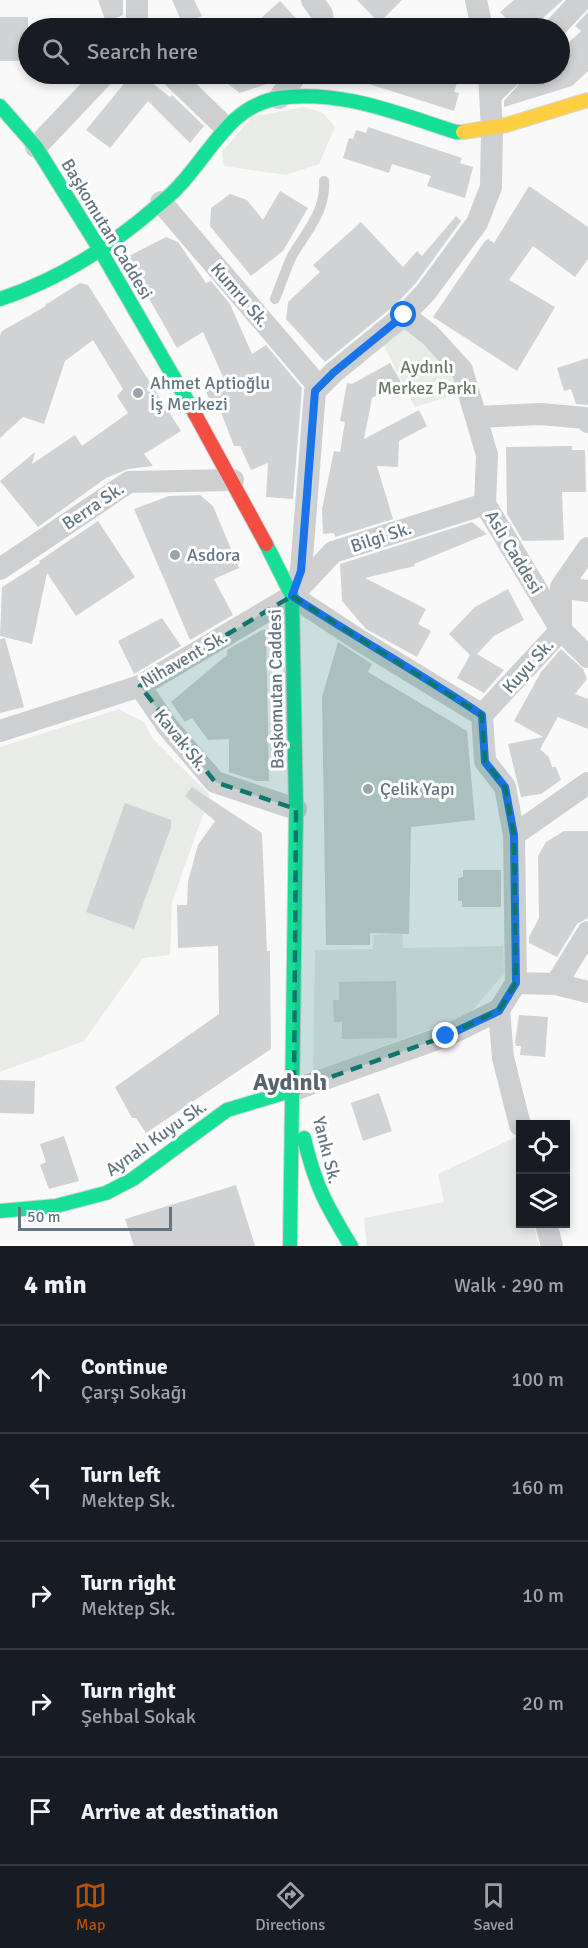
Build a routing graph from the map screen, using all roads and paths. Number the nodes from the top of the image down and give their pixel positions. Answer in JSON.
{"nodes":[{"id":1,"x":137,"y":0,"type":"edge"},
{"id":2,"x":312,"y":0,"type":"edge"},
{"id":3,"x":476,"y":0,"type":"edge"},
{"id":4,"x":581,"y":0,"type":"edge"},
{"id":5,"x":136,"y":18,"type":"edge"},
{"id":6,"x":323,"y":18,"type":"edge"},
{"id":7,"x":480,"y":18,"type":"edge"},
{"id":8,"x":564,"y":18,"type":"edge"},
{"id":9,"x":96,"y":84,"type":"edge"},
{"id":10,"x":180,"y":84,"type":"edge"},
{"id":11,"x":290,"y":84,"type":"edge"},
{"id":12,"x":490,"y":84,"type":"edge"},
{"id":13,"x":279,"y":98,"type":"junction"},
{"id":14,"x":588,"y":100,"type":"edge"},
{"id":15,"x":0,"y":106,"type":"edge"},
{"id":16,"x":224,"y":126,"type":"junction"},
{"id":17,"x":492,"y":130,"type":"junction"},
{"id":18,"x":36,"y":147,"type":"junction"},
{"id":19,"x":324,"y":181,"type":"dead end"},
{"id":20,"x":162,"y":202,"type":"junction"},
{"id":21,"x":99,"y":248,"type":"junction"},
{"id":22,"x":0,"y":298,"type":"edge"},
{"id":23,"x":275,"y":298,"type":"dead end"},
{"id":24,"x":404,"y":315,"type":"junction"},
{"id":25,"x":319,"y":387,"type":"junction"},
{"id":26,"x":476,"y":417,"type":"junction"},
{"id":27,"x":588,"y":422,"type":"edge"},
{"id":28,"x":233,"y":480,"type":"junction"},
{"id":29,"x":485,"y":504,"type":"junction"},
{"id":30,"x":588,"y":548,"type":"edge"},
{"id":31,"x":0,"y":569,"type":"edge"},
{"id":32,"x":561,"y":587,"type":"junction"},
{"id":33,"x":588,"y":591,"type":"edge"},
{"id":34,"x":292,"y":596,"type":"junction"},
{"id":35,"x":561,"y":630,"type":"junction"},
{"id":36,"x":588,"y":657,"type":"edge"},
{"id":37,"x":140,"y":686,"type":"junction"},
{"id":38,"x":482,"y":715,"type":"junction"},
{"id":39,"x":0,"y":731,"type":"edge"},
{"id":40,"x":588,"y":783,"type":"edge"},
{"id":41,"x":296,"y":808,"type":"junction"},
{"id":42,"x":514,"y":835,"type":"junction"},
{"id":43,"x":588,"y":932,"type":"edge"},
{"id":44,"x":516,"y":983,"type":"junction"},
{"id":45,"x":556,"y":984,"type":"junction"},
{"id":46,"x":588,"y":992,"type":"edge"},
{"id":47,"x":499,"y":1011,"type":"junction"},
{"id":48,"x":294,"y":1090,"type":"junction"},
{"id":49,"x":519,"y":1120,"type":"edge"},
{"id":50,"x":0,"y":1211,"type":"edge"},
{"id":51,"x":547,"y":1228,"type":"edge"},
{"id":52,"x":290,"y":1246,"type":"edge"},
{"id":53,"x":351,"y":1246,"type":"edge"},
{"id":54,"x":552,"y":1246,"type":"edge"}],
"edges":[{"from":1,"to":5,"type":"street"},
{"from":2,"to":6,"type":"street"},
{"from":3,"to":7,"type":"street"},
{"from":4,"to":8,"type":"street"},
{"from":9,"to":18,"type":"street"},
{"from":10,"to":16,"type":"street"},
{"from":11,"to":13,"type":"street"},
{"from":12,"to":17,"type":"street"},
{"from":13,"to":16,"type":"street"},
{"from":13,"to":17,"type":"street"},
{"from":14,"to":17,"type":"street"},
{"from":15,"to":18,"type":"street","name":"Başkomutan Caddesi"},
{"from":16,"to":20,"type":"street"},
{"from":17,"to":24,"type":"street"},
{"from":18,"to":21,"type":"street","name":"Başkomutan Caddesi"},
{"from":19,"to":23,"type":"lane"},
{"from":20,"to":21,"type":"street"},
{"from":20,"to":25,"type":"street","name":"Kumru Sk."},
{"from":21,"to":22,"type":"street"},
{"from":21,"to":28,"type":"street","name":"Başkomutan Caddesi"},
{"from":24,"to":25,"type":"street"},
{"from":24,"to":26,"type":"street","name":"Aslı Caddesi"},
{"from":25,"to":34,"type":"street"},
{"from":26,"to":27,"type":"street"},
{"from":26,"to":29,"type":"street","name":"Aslı Caddesi"},
{"from":28,"to":31,"type":"street","name":"Berra Sk."},
{"from":28,"to":34,"type":"street","name":"Başkomutan Caddesi"},
{"from":29,"to":34,"type":"street","name":"Bilgi Sk."},
{"from":29,"to":35,"type":"street","name":"Aslı Caddesi"},
{"from":30,"to":32,"type":"street"},
{"from":32,"to":33,"type":"street"},
{"from":32,"to":35,"type":"street","name":"Kuyu Sk."},
{"from":34,"to":37,"type":"street","name":"Nihavent Sk."},
{"from":34,"to":38,"type":"street"},
{"from":34,"to":41,"type":"street","name":"Başkomutan Caddesi"},
{"from":35,"to":36,"type":"street","name":"Aslı Caddesi"},
{"from":35,"to":38,"type":"street","name":"Kuyu Sk."},
{"from":37,"to":39,"type":"street","name":"Nihavent Sk."},
{"from":37,"to":41,"type":"street","name":"Kavak Sk."},
{"from":38,"to":42,"type":"street"},
{"from":40,"to":42,"type":"street"},
{"from":41,"to":48,"type":"street","name":"Başkomutan Caddesi"},
{"from":42,"to":44,"type":"street"},
{"from":43,"to":45,"type":"street"},
{"from":44,"to":45,"type":"street"},
{"from":44,"to":47,"type":"street"},
{"from":45,"to":46,"type":"street"},
{"from":47,"to":48,"type":"street"},
{"from":47,"to":49,"type":"street"},
{"from":48,"to":50,"type":"street","name":"Aynalı Kuyu Sk."},
{"from":48,"to":52,"type":"street","name":"Başkomutan Caddesi"},
{"from":48,"to":53,"type":"street","name":"Yankı Sk."},
{"from":51,"to":54,"type":"street"}]}
